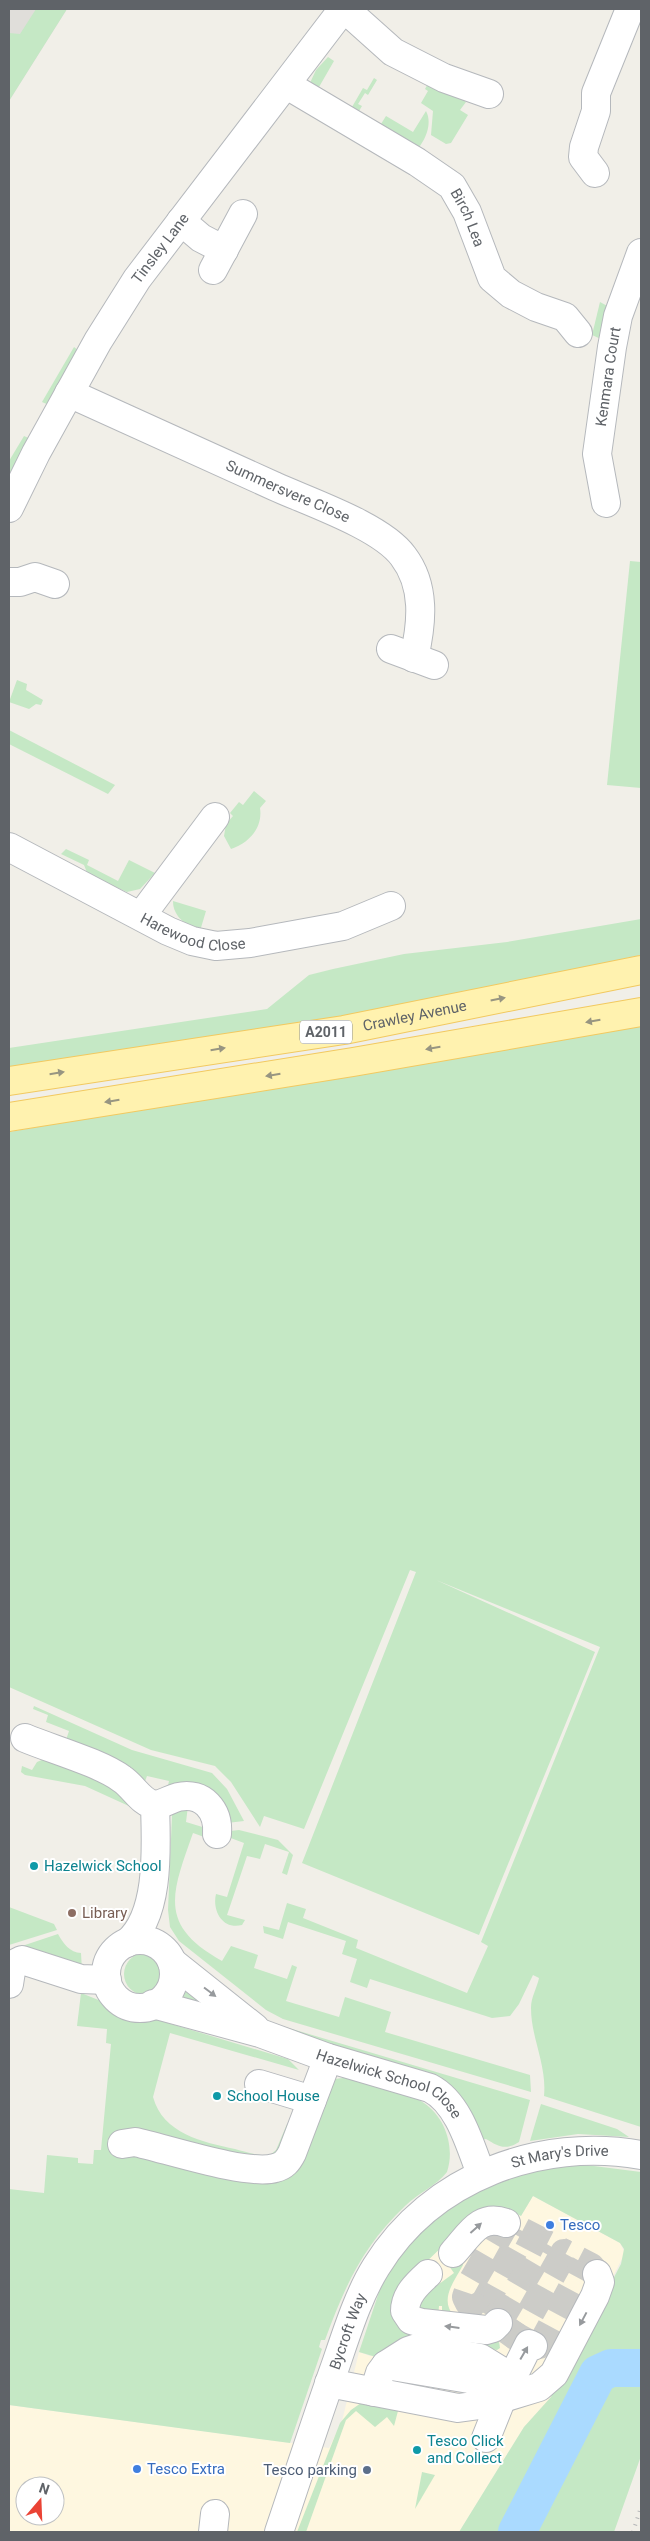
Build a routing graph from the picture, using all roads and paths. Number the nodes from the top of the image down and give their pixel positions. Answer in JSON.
{"nodes":[{"id":1,"x":344,"y":9,"type":"edge"},
{"id":2,"x":621,"y":12,"type":"edge"},
{"id":3,"x":287,"y":85,"type":"junction"},
{"id":4,"x":489,"y":94,"type":"dead end"},
{"id":5,"x":594,"y":173,"type":"dead end"},
{"id":6,"x":243,"y":214,"type":"dead end"},
{"id":7,"x":181,"y":221,"type":"junction"},
{"id":8,"x":641,"y":253,"type":"edge"},
{"id":9,"x":578,"y":333,"type":"dead end"},
{"id":10,"x":69,"y":393,"type":"junction"},
{"id":11,"x":606,"y":503,"type":"dead end"},
{"id":12,"x":9,"y":508,"type":"edge"},
{"id":13,"x":9,"y":582,"type":"edge"},
{"id":14,"x":56,"y":584,"type":"dead end"},
{"id":15,"x":413,"y":658,"type":"dead end"},
{"id":16,"x":215,"y":817,"type":"dead end"},
{"id":17,"x":9,"y":847,"type":"edge"},
{"id":18,"x":391,"y":906,"type":"dead end"},
{"id":19,"x":142,"y":916,"type":"junction"},
{"id":20,"x":641,"y":970,"type":"edge"},
{"id":21,"x":641,"y":1012,"type":"edge"},
{"id":22,"x":9,"y":1081,"type":"edge"},
{"id":23,"x":9,"y":1117,"type":"edge"},
{"id":24,"x":24,"y":1738,"type":"dead end"},
{"id":25,"x":155,"y":1805,"type":"junction"},
{"id":26,"x":217,"y":1834,"type":"dead end"},
{"id":27,"x":151,"y":1896,"type":"junction"},
{"id":28,"x":127,"y":1942,"type":"junction"},
{"id":29,"x":166,"y":1955,"type":"junction"},
{"id":30,"x":107,"y":1980,"type":"junction"},
{"id":31,"x":9,"y":1984,"type":"edge"},
{"id":32,"x":153,"y":2004,"type":"junction"},
{"id":33,"x":260,"y":2033,"type":"junction"},
{"id":34,"x":328,"y":2058,"type":"junction"},
{"id":35,"x":259,"y":2084,"type":"dead end"},
{"id":36,"x":312,"y":2100,"type":"junction"},
{"id":37,"x":122,"y":2144,"type":"dead end"},
{"id":38,"x":641,"y":2154,"type":"edge"},
{"id":39,"x":481,"y":2174,"type":"junction"},
{"id":40,"x":506,"y":2222,"type":"tunnel mouth"},
{"id":41,"x":453,"y":2253,"type":"dead end"},
{"id":42,"x":428,"y":2274,"type":"dead end"},
{"id":43,"x":597,"y":2274,"type":"dead end"},
{"id":44,"x":498,"y":2324,"type":"tunnel mouth"},
{"id":45,"x":533,"y":2346,"type":"tunnel mouth"},
{"id":46,"x":329,"y":2382,"type":"junction"},
{"id":47,"x":507,"y":2387,"type":"junction"},
{"id":48,"x":374,"y":2392,"type":"junction"},
{"id":49,"x":486,"y":2438,"type":"dead end"},
{"id":50,"x":278,"y":2532,"type":"edge"}],
"edges":[{"from":1,"to":3,"type":"street","name":"Tinsley Lane"},
{"from":1,"to":4,"type":"street"},
{"from":2,"to":5,"type":"street"},
{"from":3,"to":7,"type":"street","name":"Tinsley Lane"},
{"from":3,"to":9,"type":"street","name":"Birch Lea"},
{"from":6,"to":7,"type":"street"},
{"from":7,"to":10,"type":"street","name":"Tinsley Lane"},
{"from":8,"to":11,"type":"street","name":"Kenmara Court"},
{"from":10,"to":12,"type":"street","name":"Tinsley Lane"},
{"from":10,"to":15,"type":"street","name":"Summersvere Close"},
{"from":13,"to":14,"type":"street"},
{"from":16,"to":19,"type":"street"},
{"from":17,"to":19,"type":"street","name":"Harewood Close"},
{"from":18,"to":19,"type":"street","name":"Harewood Close"},
{"from":22,"to":20,"type":"main road","name":"Crawley Avenue","number":"A2011","one_way":true},
{"from":21,"to":23,"type":"main road","number":"A2011","one_way":true},
{"from":24,"to":25,"type":"street"},
{"from":25,"to":26,"type":"street"},
{"from":25,"to":27,"type":"street"},
{"from":27,"to":28,"type":"street"},
{"from":27,"to":29,"type":"street"},
{"from":28,"to":29,"type":"street"},
{"from":28,"to":30,"type":"street"},
{"from":29,"to":32,"type":"street"},
{"from":29,"to":33,"type":"street","one_way":true},
{"from":30,"to":31,"type":"street"},
{"from":30,"to":32,"type":"street"},
{"from":32,"to":33,"type":"street"},
{"from":33,"to":34,"type":"street","name":"Hazelwick School Close"},
{"from":34,"to":36,"type":"street"},
{"from":34,"to":39,"type":"street","name":"Hazelwick School Close"},
{"from":35,"to":36,"type":"street"},
{"from":36,"to":37,"type":"street"},
{"from":38,"to":39,"type":"street","name":"St Mary's Drive"},
{"from":39,"to":46,"type":"street","name":"Bycroft Way"},
{"from":41,"to":40,"type":"street","one_way":true},
{"from":44,"to":42,"type":"street","one_way":true},
{"from":43,"to":47,"type":"street","one_way":true},
{"from":47,"to":45,"type":"street","one_way":true},
{"from":46,"to":48,"type":"street"},
{"from":46,"to":50,"type":"street","name":"Bycroft Way"},
{"from":47,"to":48,"type":"street"},
{"from":47,"to":48,"type":"street"},
{"from":47,"to":49,"type":"street"}]}
